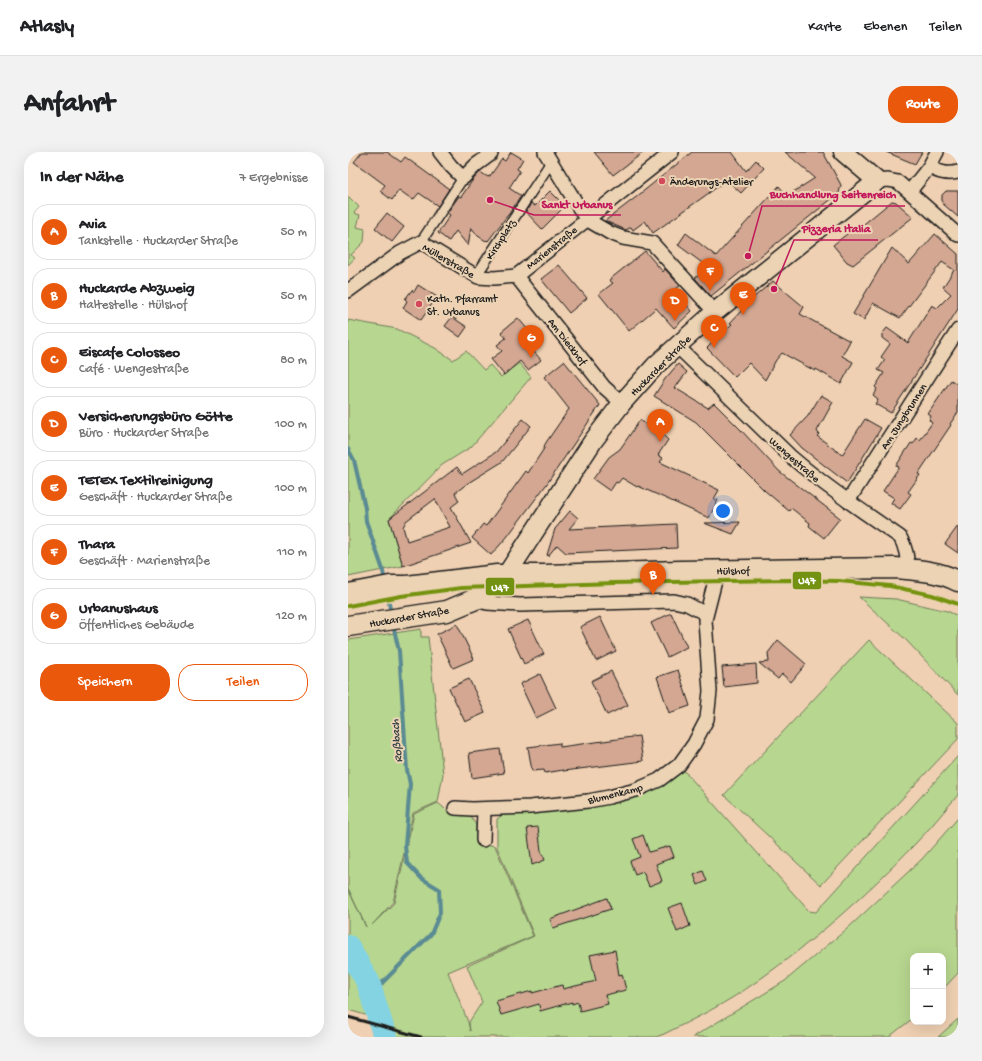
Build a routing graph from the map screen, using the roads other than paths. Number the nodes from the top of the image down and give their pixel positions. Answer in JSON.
{"nodes":[{"id":1,"x":440,"y":152,"type":"edge"},
{"id":2,"x":672,"y":152,"type":"edge"},
{"id":3,"x":842,"y":152,"type":"edge"},
{"id":4,"x":937,"y":152,"type":"edge"},
{"id":5,"x":492,"y":153,"type":"edge"},
{"id":6,"x":548,"y":157,"type":"edge"},
{"id":7,"x":929,"y":167,"type":"junction"},
{"id":8,"x":958,"y":172,"type":"edge"},
{"id":9,"x":463,"y":178,"type":"junction"},
{"id":10,"x":877,"y":181,"type":"junction"},
{"id":11,"x":910,"y":191,"type":"junction"},
{"id":12,"x":586,"y":219,"type":"junction"},
{"id":13,"x":958,"y":235,"type":"edge"},
{"id":14,"x":422,"y":242,"type":"junction"},
{"id":15,"x":476,"y":276,"type":"junction"},
{"id":16,"x":516,"y":276,"type":"junction"},
{"id":17,"x":348,"y":291,"type":"edge"},
{"id":18,"x":715,"y":312,"type":"junction"},
{"id":19,"x":958,"y":330,"type":"edge"},
{"id":20,"x":677,"y":346,"type":"junction"},
{"id":21,"x":622,"y":403,"type":"junction"},
{"id":22,"x":848,"y":502,"type":"junction"},
{"id":23,"x":908,"y":569,"type":"junction"},
{"id":24,"x":716,"y":571,"type":"junction"},
{"id":25,"x":507,"y":574,"type":"junction"},
{"id":26,"x":958,"y":581,"type":"edge"},
{"id":27,"x":348,"y":594,"type":"edge"},
{"id":28,"x":474,"y":600,"type":"junction"},
{"id":29,"x":706,"y":614,"type":"junction"},
{"id":30,"x":348,"y":626,"type":"edge"},
{"id":31,"x":455,"y":808,"type":"dead end"},
{"id":32,"x":484,"y":809,"type":"junction"},
{"id":33,"x":483,"y":840,"type":"dead end"}],
"edges":[{"from":1,"to":9,"type":"street"},
{"from":2,"to":12,"type":"street","name":"Marienstraße"},
{"from":3,"to":10,"type":"main road"},
{"from":4,"to":7,"type":"street"},
{"from":5,"to":9,"type":"street"},
{"from":6,"to":12,"type":"street","name":"Kirchplatz"},
{"from":6,"to":15,"type":"street","name":"Kirchplatz"},
{"from":7,"to":8,"type":"street"},
{"from":7,"to":11,"type":"street"},
{"from":9,"to":14,"type":"street"},
{"from":10,"to":11,"type":"street"},
{"from":10,"to":18,"type":"main road","name":"Huckarder Straße"},
{"from":11,"to":13,"type":"street"},
{"from":12,"to":16,"type":"street","name":"Marienstraße"},
{"from":12,"to":18,"type":"street","name":"Marienstraße"},
{"from":14,"to":15,"type":"street","name":"Müllerstraße"},
{"from":14,"to":17,"type":"street","name":"Müllerstraße"},
{"from":15,"to":16,"type":"street","name":"Müllerstraße"},
{"from":16,"to":21,"type":"street","name":"Am Dieckhof"},
{"from":18,"to":20,"type":"main road","name":"Huckarder Straße"},
{"from":19,"to":22,"type":"street","name":"Am Jungbrunnen"},
{"from":20,"to":21,"type":"main road","name":"Huckarder Straße"},
{"from":20,"to":22,"type":"street","name":"Wengestraße"},
{"from":21,"to":25,"type":"main road","name":"Huckarder Straße"},
{"from":22,"to":23,"type":"street","name":"Wengestraße"},
{"from":23,"to":24,"type":"main road","name":"Hülshof"},
{"from":23,"to":26,"type":"main road","name":"Hülshof"},
{"from":24,"to":25,"type":"main road","name":"Hülshof"},
{"from":24,"to":29,"type":"street","name":"Blumenkamp"},
{"from":25,"to":27,"type":"main road"},
{"from":25,"to":28,"type":"main road","name":"Huckarder Straße"},
{"from":28,"to":29,"type":"street"},
{"from":28,"to":30,"type":"main road","name":"Huckarder Straße"},
{"from":29,"to":32,"type":"street","name":"Blumenkamp"},
{"from":31,"to":32,"type":"street","name":"Blumenkamp"},
{"from":32,"to":33,"type":"street"}]}
